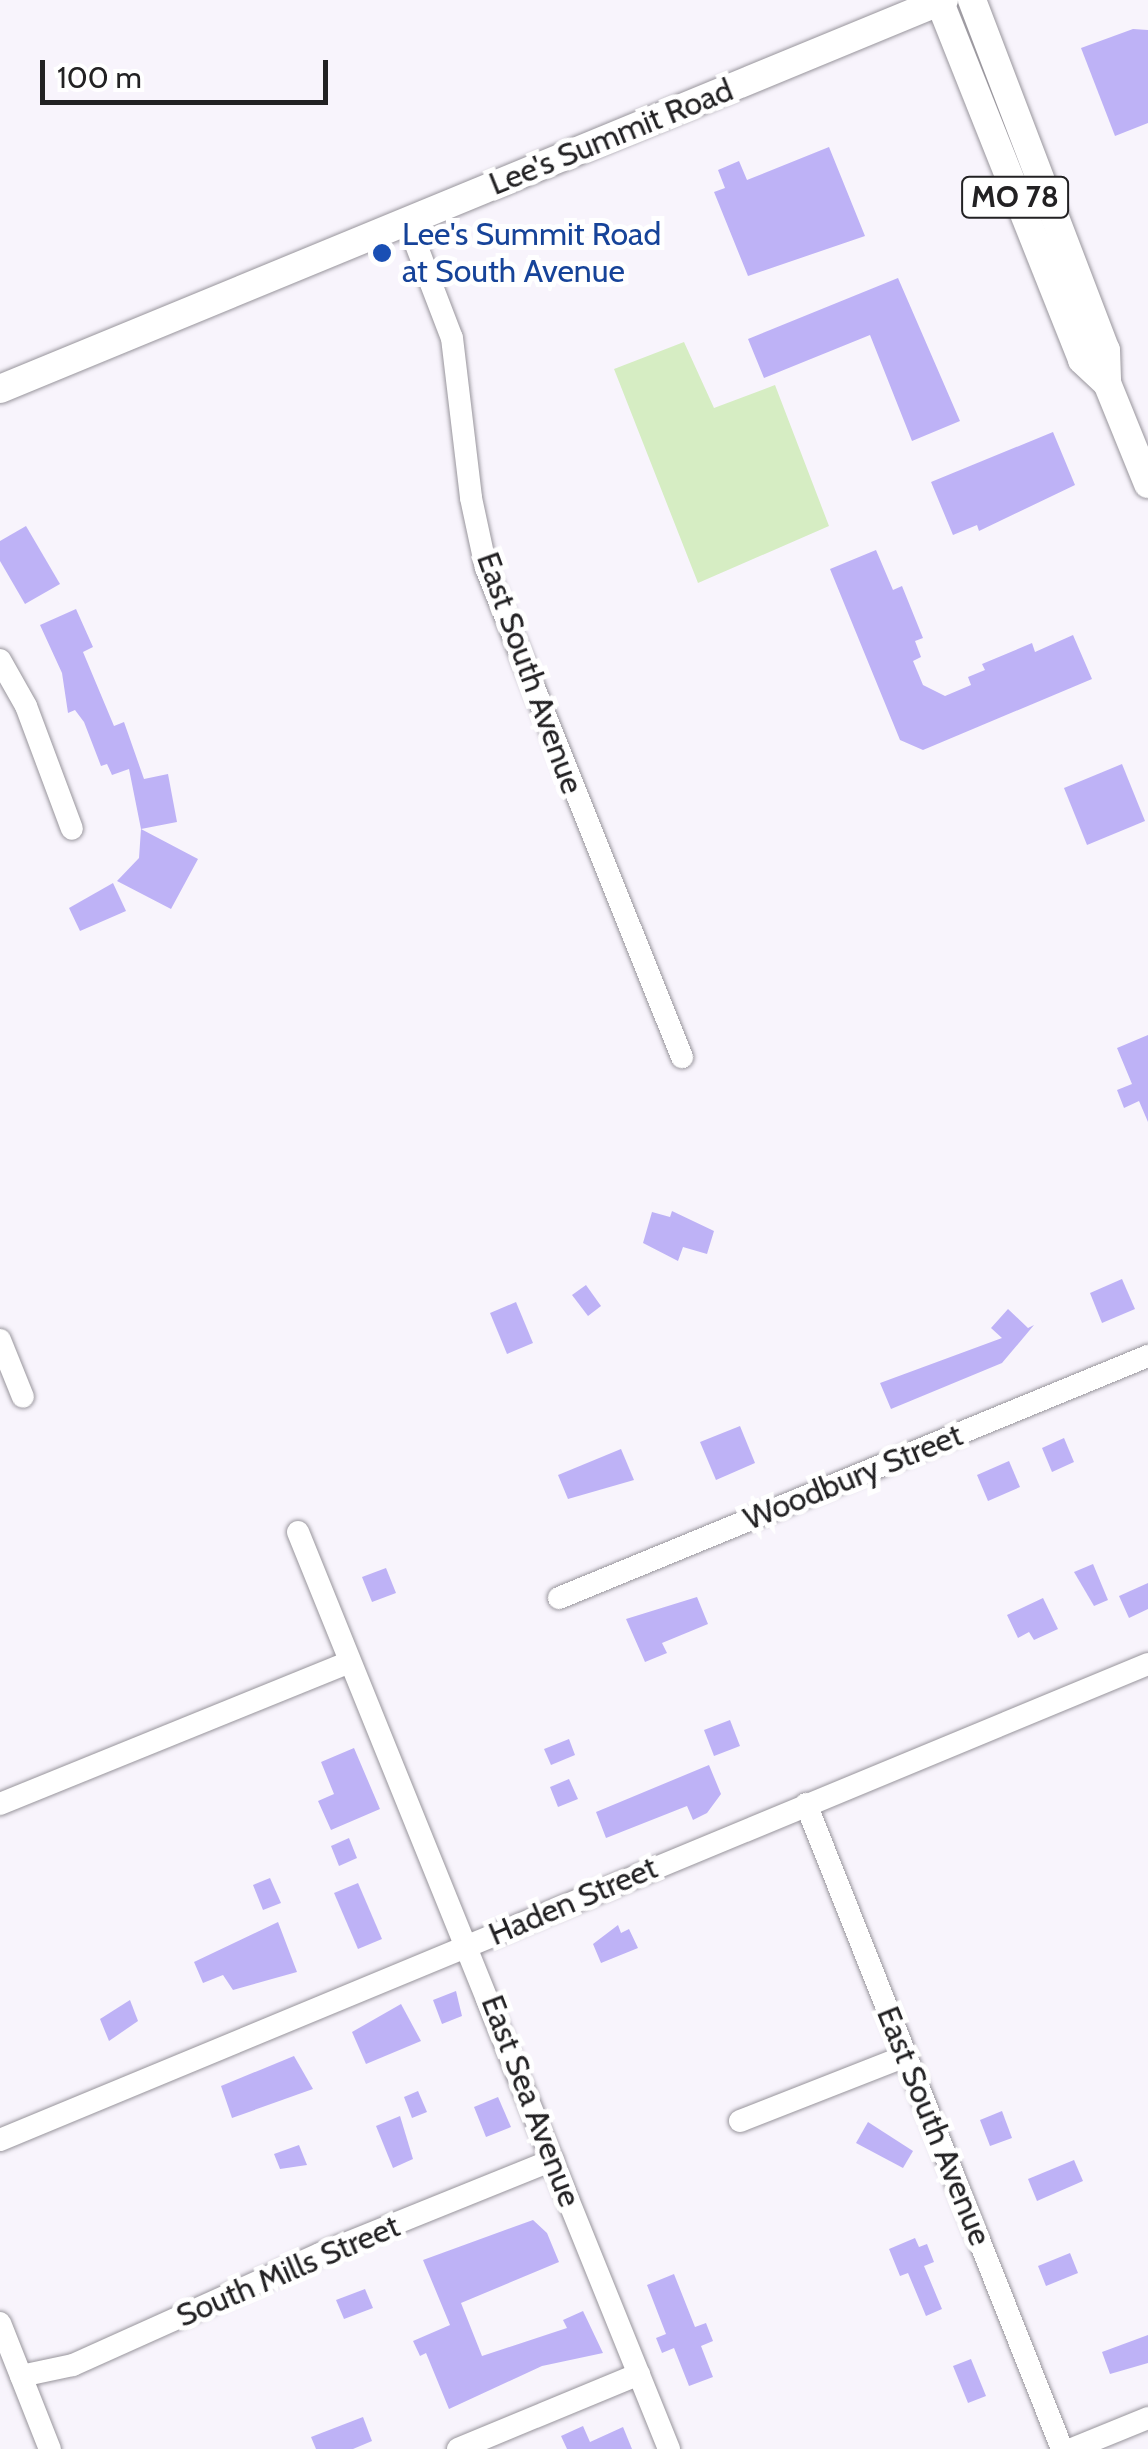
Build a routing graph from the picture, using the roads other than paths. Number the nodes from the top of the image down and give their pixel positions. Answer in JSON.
{"nodes":[{"id":1,"x":972,"y":0,"type":"edge"},
{"id":2,"x":941,"y":1,"type":"edge"},
{"id":3,"x":406,"y":221,"type":"junction"},
{"id":4,"x":1107,"y":382,"type":"junction"},
{"id":5,"x":0,"y":388,"type":"edge"},
{"id":6,"x":1148,"y":484,"type":"edge"},
{"id":7,"x":0,"y":660,"type":"edge"},
{"id":8,"x":72,"y":829,"type":"dead end"},
{"id":9,"x":682,"y":1057,"type":"dead end"},
{"id":10,"x":0,"y":1340,"type":"edge"},
{"id":11,"x":1148,"y":1356,"type":"edge"},
{"id":12,"x":23,"y":1397,"type":"dead end"},
{"id":13,"x":298,"y":1532,"type":"dead end"},
{"id":14,"x":559,"y":1598,"type":"dead end"},
{"id":15,"x":348,"y":1663,"type":"junction"},
{"id":16,"x":1148,"y":1664,"type":"edge"},
{"id":17,"x":0,"y":1804,"type":"edge"},
{"id":18,"x":806,"y":1804,"type":"junction"},
{"id":19,"x":469,"y":1944,"type":"junction"},
{"id":20,"x":906,"y":2056,"type":"junction"},
{"id":21,"x":740,"y":2121,"type":"dead end"},
{"id":22,"x":0,"y":2140,"type":"edge"},
{"id":23,"x":553,"y":2160,"type":"junction"},
{"id":24,"x":0,"y":2322,"type":"edge"},
{"id":25,"x":640,"y":2374,"type":"junction"},
{"id":26,"x":21,"y":2376,"type":"junction"},
{"id":27,"x":1148,"y":2418,"type":"edge"},
{"id":28,"x":50,"y":2449,"type":"edge"},
{"id":29,"x":458,"y":2449,"type":"edge"},
{"id":30,"x":669,"y":2449,"type":"edge"},
{"id":31,"x":1062,"y":2449,"type":"edge"},
{"id":32,"x":1072,"y":2449,"type":"edge"}],
"edges":[{"from":1,"to":4,"type":"main road","number":"MO 78"},
{"from":2,"to":3,"type":"main road","name":"Lee's Summit Road"},
{"from":2,"to":4,"type":"main road","number":"MO 78"},
{"from":3,"to":5,"type":"main road","name":"Lee's Summit Road"},
{"from":3,"to":9,"type":"street","name":"East South Avenue"},
{"from":4,"to":6,"type":"main road","number":"MO 78"},
{"from":7,"to":8,"type":"street"},
{"from":10,"to":12,"type":"street"},
{"from":11,"to":14,"type":"street","name":"Woodbury Street"},
{"from":13,"to":15,"type":"street","name":"East Sea Avenue"},
{"from":15,"to":17,"type":"street"},
{"from":15,"to":19,"type":"street","name":"East Sea Avenue"},
{"from":16,"to":18,"type":"street","name":"Haden Street"},
{"from":18,"to":19,"type":"street","name":"Haden Street"},
{"from":18,"to":20,"type":"street","name":"East South Avenue"},
{"from":19,"to":22,"type":"street","name":"Haden Street"},
{"from":19,"to":23,"type":"street","name":"East Sea Avenue"},
{"from":20,"to":21,"type":"street"},
{"from":20,"to":31,"type":"street","name":"East South Avenue"},
{"from":23,"to":25,"type":"street","name":"East Sea Avenue"},
{"from":23,"to":26,"type":"street","name":"South Mills Street"},
{"from":24,"to":26,"type":"street"},
{"from":25,"to":29,"type":"street"},
{"from":25,"to":30,"type":"street","name":"East Sea Avenue"},
{"from":26,"to":28,"type":"street"},
{"from":27,"to":32,"type":"street"}]}
